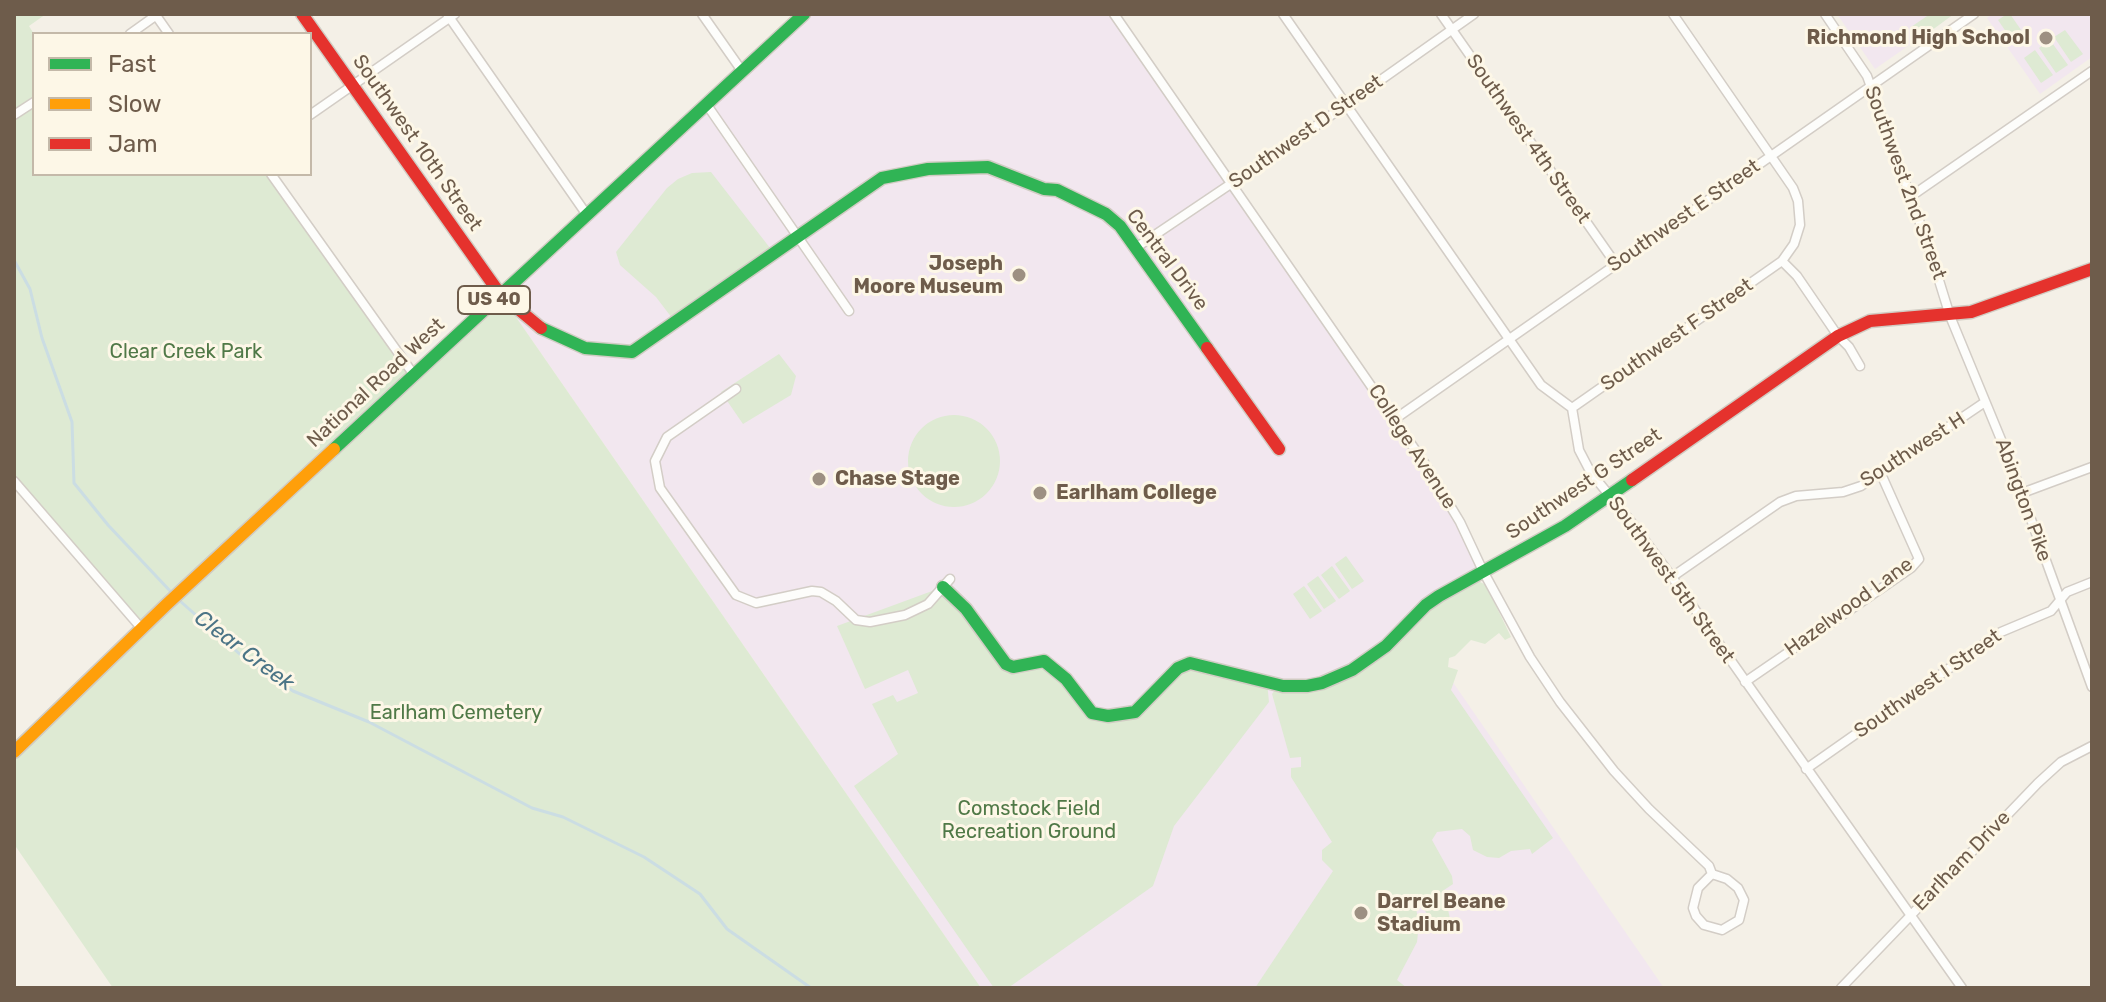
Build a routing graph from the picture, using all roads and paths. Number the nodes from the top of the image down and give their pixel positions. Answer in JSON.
{"nodes":[{"id":1,"x":156,"y":14,"type":"edge"},
{"id":2,"x":302,"y":14,"type":"edge"},
{"id":3,"x":702,"y":14,"type":"edge"},
{"id":4,"x":804,"y":14,"type":"edge"},
{"id":5,"x":1114,"y":14,"type":"edge"},
{"id":6,"x":1283,"y":14,"type":"edge"},
{"id":7,"x":1441,"y":14,"type":"edge"},
{"id":8,"x":1474,"y":14,"type":"edge"},
{"id":9,"x":1673,"y":14,"type":"edge"},
{"id":10,"x":1825,"y":14,"type":"edge"},
{"id":11,"x":1974,"y":14,"type":"edge"},
{"id":12,"x":451,"y":15,"type":"edge"},
{"id":13,"x":1452,"y":29,"type":"junction"},
{"id":14,"x":133,"y":32,"type":"edge"},
{"id":15,"x":168,"y":32,"type":"edge"},
{"id":16,"x":742,"y":71,"type":"junction"},
{"id":17,"x":2092,"y":71,"type":"edge"},
{"id":18,"x":352,"y":86,"type":"junction"},
{"id":19,"x":1871,"y":86,"type":"junction"},
{"id":20,"x":32,"y":103,"type":"edge"},
{"id":21,"x":707,"y":105,"type":"junction"},
{"id":22,"x":1346,"y":105,"type":"junction"},
{"id":23,"x":312,"y":114,"type":"edge"},
{"id":24,"x":14,"y":115,"type":"edge"},
{"id":25,"x":1771,"y":155,"type":"junction"},
{"id":26,"x":272,"y":176,"type":"edge"},
{"id":27,"x":1231,"y":183,"type":"junction"},
{"id":28,"x":1910,"y":197,"type":"junction"},
{"id":29,"x":587,"y":215,"type":"junction"},
{"id":30,"x":798,"y":237,"type":"junction"},
{"id":31,"x":1137,"y":247,"type":"junction"},
{"id":32,"x":1782,"y":261,"type":"junction"},
{"id":33,"x":1615,"y":263,"type":"junction"},
{"id":34,"x":2092,"y":269,"type":"edge"},
{"id":35,"x":500,"y":294,"type":"junction"},
{"id":36,"x":849,"y":311,"type":"dead end"},
{"id":37,"x":1950,"y":316,"type":"junction"},
{"id":38,"x":1838,"y":336,"type":"junction"},
{"id":39,"x":1508,"y":339,"type":"junction"},
{"id":40,"x":1860,"y":366,"type":"dead end"},
{"id":41,"x":414,"y":375,"type":"junction"},
{"id":42,"x":736,"y":389,"type":"dead end"},
{"id":43,"x":1985,"y":402,"type":"junction"},
{"id":44,"x":1572,"y":408,"type":"junction"},
{"id":45,"x":1395,"y":419,"type":"junction"},
{"id":46,"x":1279,"y":449,"type":"dead end"},
{"id":47,"x":2092,"y":467,"type":"edge"},
{"id":48,"x":1881,"y":474,"type":"junction"},
{"id":49,"x":14,"y":481,"type":"edge"},
{"id":50,"x":2022,"y":493,"type":"junction"},
{"id":51,"x":1609,"y":495,"type":"junction"},
{"id":52,"x":1483,"y":571,"type":"junction"},
{"id":53,"x":1672,"y":577,"type":"junction"},
{"id":54,"x":2092,"y":582,"type":"edge"},
{"id":55,"x":947,"y":583,"type":"joint"},
{"id":56,"x":2060,"y":600,"type":"junction"},
{"id":57,"x":142,"y":629,"type":"junction"},
{"id":58,"x":1745,"y":682,"type":"junction"},
{"id":59,"x":2092,"y":687,"type":"edge"},
{"id":60,"x":2092,"y":746,"type":"edge"},
{"id":61,"x":15,"y":747,"type":"edge"},
{"id":62,"x":1806,"y":769,"type":"junction"},
{"id":63,"x":1712,"y":874,"type":"junction"},
{"id":64,"x":1910,"y":915,"type":"junction"},
{"id":65,"x":1841,"y":988,"type":"edge"},
{"id":66,"x":1962,"y":988,"type":"edge"}],
"edges":[{"from":1,"to":14,"type":"street"},
{"from":1,"to":15,"type":"street"},
{"from":2,"to":18,"type":"street","name":"Southwest 10th Street"},
{"from":3,"to":16,"type":"street"},
{"from":4,"to":16,"type":"street","name":"National Road West","number":"US 40"},
{"from":5,"to":27,"type":"street","name":"College Avenue"},
{"from":6,"to":22,"type":"street"},
{"from":7,"to":13,"type":"street","name":"Southwest 4th Street"},
{"from":8,"to":13,"type":"street","name":"Southwest D Street"},
{"from":9,"to":25,"type":"street"},
{"from":10,"to":19,"type":"street","name":"Southwest 2nd Street"},
{"from":11,"to":19,"type":"street","name":"Southwest E Street"},
{"from":12,"to":18,"type":"street"},
{"from":12,"to":29,"type":"street"},
{"from":13,"to":22,"type":"street","name":"Southwest D Street"},
{"from":13,"to":33,"type":"street","name":"Southwest 4th Street"},
{"from":16,"to":21,"type":"street","name":"National Road West","number":"US 40"},
{"from":17,"to":28,"type":"street"},
{"from":18,"to":23,"type":"street"},
{"from":18,"to":35,"type":"street","name":"Southwest 10th Street"},
{"from":19,"to":25,"type":"street","name":"Southwest E Street"},
{"from":19,"to":28,"type":"street","name":"Southwest 2nd Street"},
{"from":20,"to":24,"type":"street"},
{"from":21,"to":29,"type":"street","name":"National Road West","number":"US 40"},
{"from":21,"to":30,"type":"street"},
{"from":22,"to":27,"type":"street","name":"Southwest D Street"},
{"from":22,"to":39,"type":"street"},
{"from":25,"to":32,"type":"street"},
{"from":25,"to":33,"type":"street","name":"Southwest E Street"},
{"from":26,"to":41,"type":"street"},
{"from":27,"to":31,"type":"street","name":"Southwest D Street"},
{"from":27,"to":45,"type":"street","name":"College Avenue"},
{"from":28,"to":37,"type":"street","name":"Southwest 2nd Street"},
{"from":29,"to":35,"type":"street","name":"National Road West","number":"US 40"},
{"from":30,"to":31,"type":"street","name":"Central Drive"},
{"from":30,"to":35,"type":"street","name":"Southwest 10th Street"},
{"from":30,"to":36,"type":"street"},
{"from":31,"to":46,"type":"street","name":"Central Drive"},
{"from":32,"to":38,"type":"street"},
{"from":32,"to":44,"type":"street","name":"Southwest F Street"},
{"from":33,"to":39,"type":"street","name":"Southwest E Street"},
{"from":34,"to":37,"type":"street","name":"Southwest G Street"},
{"from":35,"to":41,"type":"street","name":"National Road West","number":"US 40"},
{"from":37,"to":38,"type":"street","name":"Southwest G Street"},
{"from":37,"to":43,"type":"street","name":"Abington Pike"},
{"from":38,"to":40,"type":"street"},
{"from":38,"to":51,"type":"street","name":"Southwest G Street"},
{"from":39,"to":44,"type":"street"},
{"from":39,"to":45,"type":"street","name":"Southwest E Street"},
{"from":41,"to":57,"type":"street","name":"National Road West","number":"US 40"},
{"from":42,"to":55,"type":"street"},
{"from":43,"to":48,"type":"street","name":"Southwest H"},
{"from":43,"to":50,"type":"street","name":"Abington Pike"},
{"from":44,"to":51,"type":"street","name":"Southwest 5th Street"},
{"from":45,"to":52,"type":"street","name":"College Avenue"},
{"from":47,"to":50,"type":"street"},
{"from":48,"to":53,"type":"street","name":"Southwest H"},
{"from":48,"to":58,"type":"street","name":"Hazelwood Lane"},
{"from":49,"to":57,"type":"street"},
{"from":50,"to":56,"type":"street","name":"Abington Pike"},
{"from":51,"to":52,"type":"street","name":"Southwest G Street"},
{"from":51,"to":53,"type":"street","name":"Southwest 5th Street"},
{"from":52,"to":55,"type":"street","name":"Southwest G Street"},
{"from":52,"to":63,"type":"street","name":"College Avenue"},
{"from":53,"to":58,"type":"street","name":"Southwest 5th Street"},
{"from":54,"to":56,"type":"street","name":"Southwest I Street"},
{"from":56,"to":59,"type":"street","name":"Abington Pike"},
{"from":56,"to":62,"type":"street","name":"Southwest I Street"},
{"from":57,"to":61,"type":"street","name":"National Road West","number":"US 40"},
{"from":58,"to":62,"type":"street","name":"Southwest 5th Street"},
{"from":60,"to":64,"type":"street","name":"Earlham Drive"},
{"from":62,"to":64,"type":"street","name":"Southwest 5th Street"},
{"from":63,"to":63,"type":"street","name":"College Avenue"},
{"from":64,"to":65,"type":"street","name":"Earlham Drive"},
{"from":64,"to":66,"type":"street","name":"Southwest 5th Street"}]}
